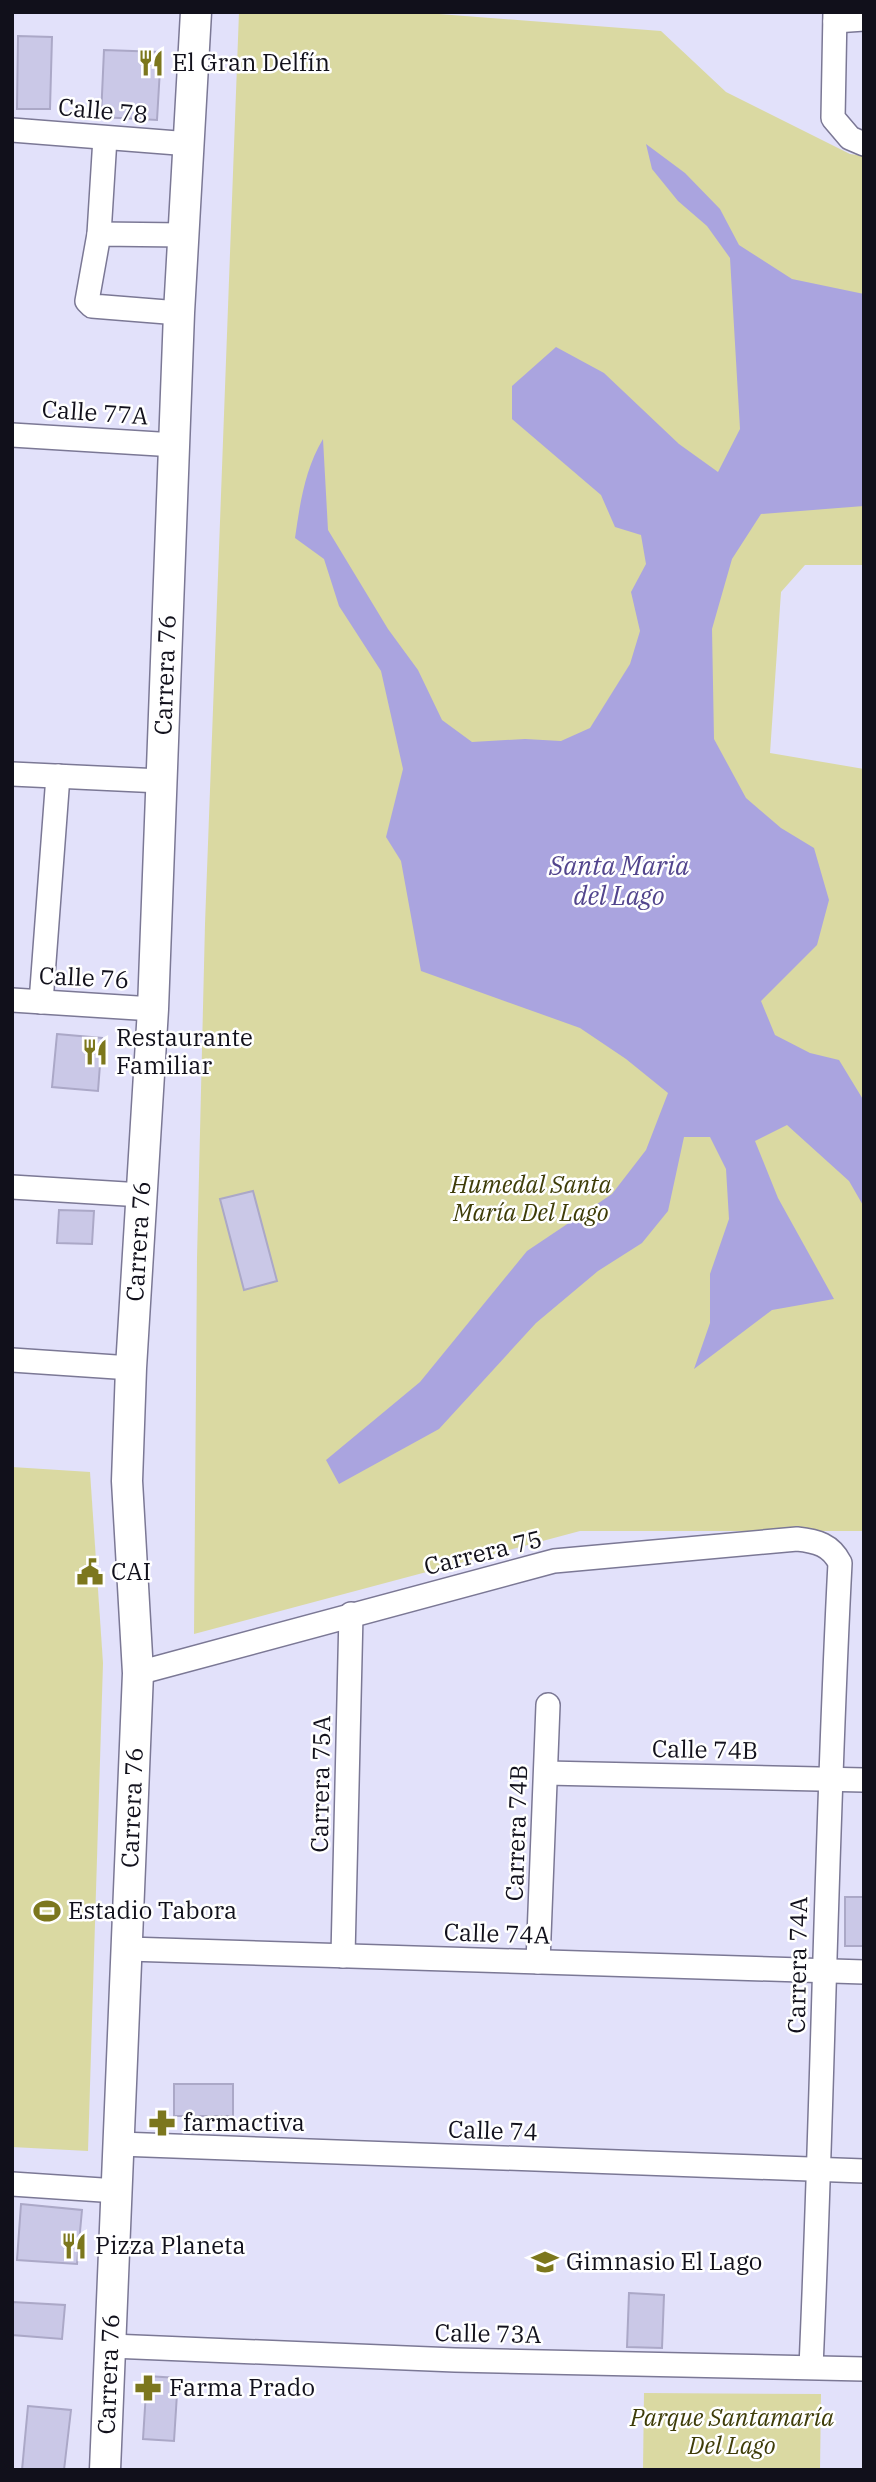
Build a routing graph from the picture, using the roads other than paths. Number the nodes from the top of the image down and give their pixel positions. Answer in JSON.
{"nodes":[{"id":1,"x":196,"y":12,"type":"edge"},
{"id":2,"x":835,"y":17,"type":"edge"},
{"id":3,"x":864,"y":19,"type":"edge"},
{"id":4,"x":12,"y":130,"type":"edge"},
{"id":5,"x":105,"y":138,"type":"junction"},
{"id":6,"x":190,"y":144,"type":"junction"},
{"id":7,"x":864,"y":144,"type":"edge"},
{"id":8,"x":99,"y":234,"type":"junction"},
{"id":9,"x":183,"y":235,"type":"junction"},
{"id":10,"x":180,"y":313,"type":"junction"},
{"id":11,"x":12,"y":435,"type":"edge"},
{"id":12,"x":175,"y":445,"type":"junction"},
{"id":13,"x":12,"y":774,"type":"edge"},
{"id":14,"x":58,"y":776,"type":"junction"},
{"id":15,"x":161,"y":781,"type":"junction"},
{"id":16,"x":12,"y":1000,"type":"edge"},
{"id":17,"x":41,"y":1002,"type":"junction"},
{"id":18,"x":153,"y":1009,"type":"junction"},
{"id":19,"x":12,"y":1187,"type":"edge"},
{"id":20,"x":142,"y":1195,"type":"junction"},
{"id":21,"x":12,"y":1360,"type":"edge"},
{"id":22,"x":131,"y":1368,"type":"junction"},
{"id":23,"x":840,"y":1563,"type":"joint"},
{"id":24,"x":351,"y":1614,"type":"junction"},
{"id":25,"x":138,"y":1673,"type":"junction"},
{"id":26,"x":548,"y":1705,"type":"dead end"},
{"id":27,"x":546,"y":1773,"type":"junction"},
{"id":28,"x":828,"y":1779,"type":"junction"},
{"id":29,"x":864,"y":1780,"type":"edge"},
{"id":30,"x":128,"y":1949,"type":"junction"},
{"id":31,"x":343,"y":1956,"type":"junction"},
{"id":32,"x":538,"y":1962,"type":"junction"},
{"id":33,"x":825,"y":1971,"type":"junction"},
{"id":34,"x":864,"y":1972,"type":"edge"},
{"id":35,"x":120,"y":2144,"type":"junction"},
{"id":36,"x":819,"y":2169,"type":"junction"},
{"id":37,"x":864,"y":2171,"type":"edge"},
{"id":38,"x":12,"y":2184,"type":"edge"},
{"id":39,"x":117,"y":2191,"type":"junction"},
{"id":40,"x":111,"y":2346,"type":"junction"},
{"id":41,"x":811,"y":2367,"type":"junction"},
{"id":42,"x":864,"y":2368,"type":"edge"},
{"id":43,"x":105,"y":2470,"type":"edge"}],
"edges":[{"from":1,"to":6,"type":"main road","name":"Carrera 76"},
{"from":2,"to":3,"type":"street"},
{"from":2,"to":7,"type":"street"},
{"from":4,"to":5,"type":"street","name":"Calle 78"},
{"from":5,"to":6,"type":"street","name":"Calle 78"},
{"from":5,"to":8,"type":"street"},
{"from":6,"to":9,"type":"main road","name":"Carrera 76"},
{"from":8,"to":9,"type":"street"},
{"from":8,"to":10,"type":"street"},
{"from":9,"to":10,"type":"main road","name":"Carrera 76"},
{"from":10,"to":12,"type":"main road","name":"Carrera 76"},
{"from":11,"to":12,"type":"street","name":"Calle 77A"},
{"from":12,"to":15,"type":"main road","name":"Carrera 76"},
{"from":13,"to":14,"type":"street"},
{"from":14,"to":15,"type":"street"},
{"from":14,"to":17,"type":"street"},
{"from":15,"to":18,"type":"main road","name":"Carrera 76"},
{"from":16,"to":17,"type":"street","name":"Calle 76"},
{"from":17,"to":18,"type":"street","name":"Calle 76"},
{"from":18,"to":20,"type":"main road","name":"Carrera 76"},
{"from":19,"to":20,"type":"street"},
{"from":20,"to":22,"type":"main road","name":"Carrera 76"},
{"from":21,"to":22,"type":"street"},
{"from":22,"to":25,"type":"main road","name":"Carrera 76"},
{"from":23,"to":24,"type":"street","name":"Carrera 75"},
{"from":23,"to":28,"type":"street","name":"Carrera 74A"},
{"from":24,"to":25,"type":"street","name":"Carrera 75"},
{"from":24,"to":31,"type":"street","name":"Carrera 75A"},
{"from":25,"to":30,"type":"main road","name":"Carrera 76"},
{"from":26,"to":27,"type":"street","name":"Carrera 74B"},
{"from":27,"to":28,"type":"street","name":"Calle 74B"},
{"from":27,"to":32,"type":"street","name":"Carrera 74B"},
{"from":28,"to":29,"type":"street","name":"Calle 74B"},
{"from":28,"to":33,"type":"street","name":"Carrera 74A"},
{"from":30,"to":31,"type":"street","name":"Calle 74A"},
{"from":30,"to":35,"type":"main road","name":"Carrera 76"},
{"from":31,"to":32,"type":"street","name":"Calle 74A"},
{"from":32,"to":33,"type":"street","name":"Calle 74A"},
{"from":33,"to":34,"type":"street","name":"Calle 74A"},
{"from":33,"to":36,"type":"street","name":"Carrera 74A"},
{"from":35,"to":36,"type":"street","name":"Calle 74"},
{"from":35,"to":39,"type":"main road","name":"Carrera 76"},
{"from":36,"to":37,"type":"street","name":"Calle 74"},
{"from":36,"to":41,"type":"street","name":"Carrera 74A"},
{"from":38,"to":39,"type":"street"},
{"from":39,"to":40,"type":"main road","name":"Carrera 76"},
{"from":40,"to":41,"type":"street","name":"Calle 73A"},
{"from":40,"to":43,"type":"main road","name":"Carrera 76"},
{"from":41,"to":42,"type":"street","name":"Calle 73A"}]}
